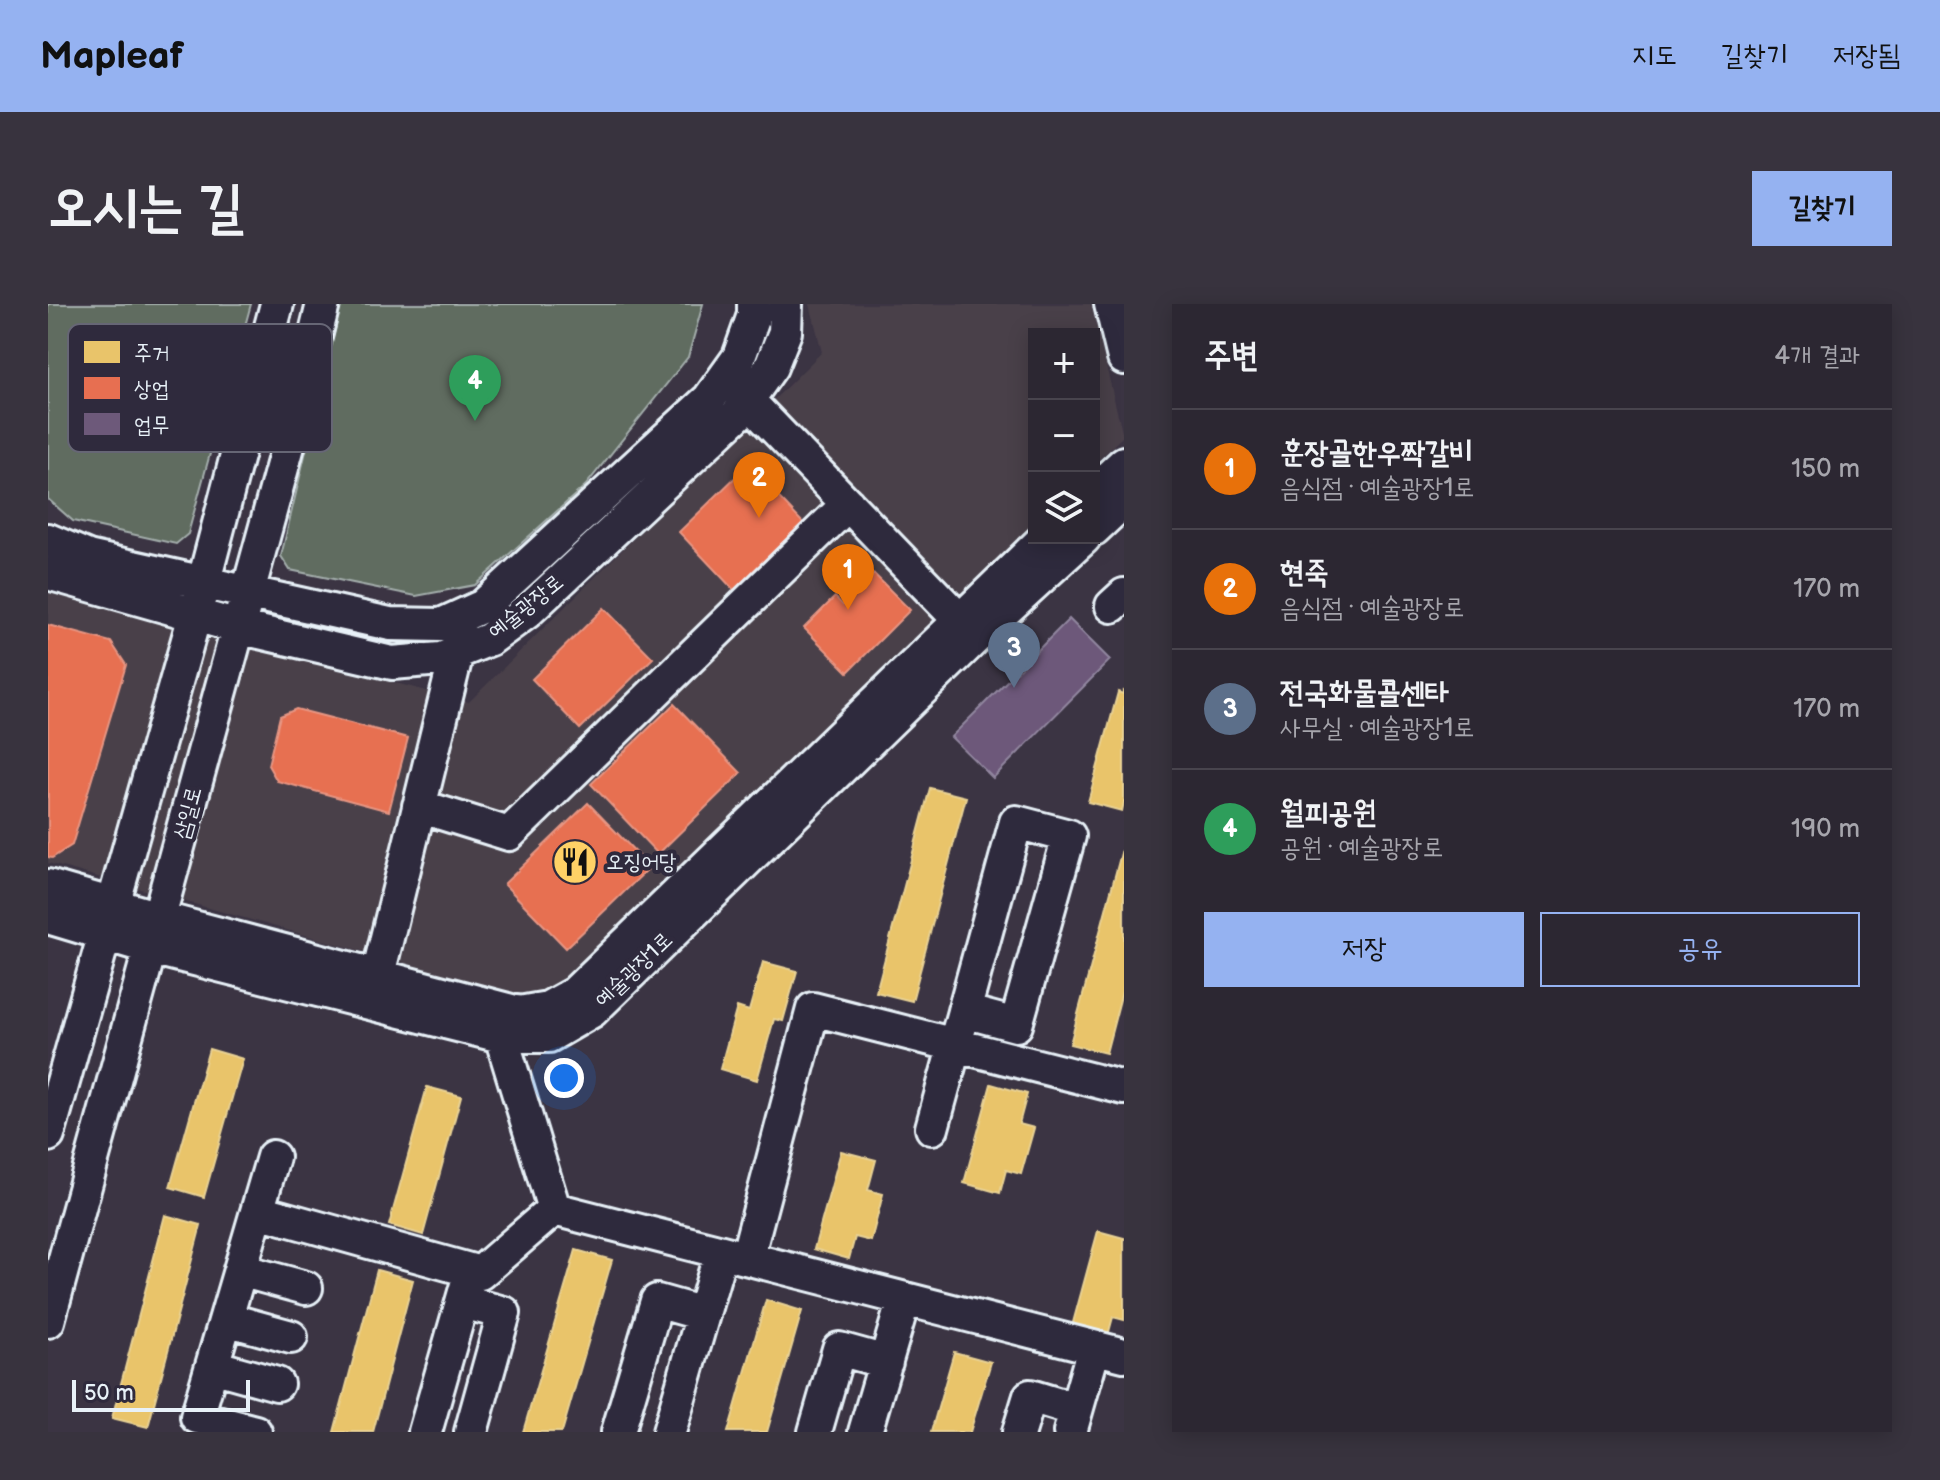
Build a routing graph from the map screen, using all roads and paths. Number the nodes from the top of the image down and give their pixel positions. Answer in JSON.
{"nodes":[{"id":1,"x":277,"y":304,"type":"edge"},
{"id":2,"x":323,"y":304,"type":"edge"},
{"id":3,"x":754,"y":304,"type":"edge"},
{"id":4,"x":786,"y":304,"type":"edge"},
{"id":5,"x":1111,"y":304,"type":"edge"},
{"id":6,"x":272,"y":324,"type":"edge"},
{"id":7,"x":318,"y":324,"type":"edge"},
{"id":8,"x":1124,"y":358,"type":"edge"},
{"id":9,"x":725,"y":376,"type":"junction"},
{"id":10,"x":748,"y":400,"type":"junction"},
{"id":11,"x":238,"y":452,"type":"edge"},
{"id":12,"x":286,"y":452,"type":"edge"},
{"id":13,"x":1124,"y":463,"type":"edge"},
{"id":14,"x":1100,"y":485,"type":"edge"},
{"id":15,"x":1124,"y":501,"type":"edge"},
{"id":16,"x":848,"y":504,"type":"junction"},
{"id":17,"x":1100,"y":523,"type":"edge"},
{"id":18,"x":48,"y":540,"type":"edge"},
{"id":19,"x":1040,"y":544,"type":"edge"},
{"id":20,"x":1076,"y":544,"type":"edge"},
{"id":21,"x":48,"y":573,"type":"edge"},
{"id":22,"x":247,"y":594,"type":"junction"},
{"id":23,"x":199,"y":600,"type":"junction"},
{"id":24,"x":466,"y":614,"type":"junction"},
{"id":25,"x":238,"y":627,"type":"junction"},
{"id":26,"x":968,"y":628,"type":"junction"},
{"id":27,"x":457,"y":650,"type":"junction"},
{"id":28,"x":419,"y":806,"type":"junction"},
{"id":29,"x":48,"y":886,"type":"edge"},
{"id":30,"x":48,"y":917,"type":"edge"},
{"id":31,"x":109,"y":920,"type":"junction"},
{"id":32,"x":155,"y":933,"type":"junction"},
{"id":33,"x":374,"y":989,"type":"junction"},
{"id":34,"x":964,"y":1011,"type":"junction"},
{"id":35,"x":501,"y":1036,"type":"junction"},
{"id":36,"x":955,"y":1045,"type":"junction"},
{"id":37,"x":1124,"y":1088,"type":"edge"},
{"id":38,"x":932,"y":1128,"type":"dead end"},
{"id":39,"x":48,"y":1135,"type":"edge"},
{"id":40,"x":273,"y":1157,"type":"dead end"},
{"id":41,"x":554,"y":1209,"type":"junction"},
{"id":42,"x":258,"y":1211,"type":"junction"},
{"id":43,"x":734,"y":1255,"type":"junction"},
{"id":44,"x":240,"y":1270,"type":"junction"},
{"id":45,"x":467,"y":1286,"type":"junction"},
{"id":46,"x":306,"y":1288,"type":"dead end"},
{"id":47,"x":904,"y":1299,"type":"junction"},
{"id":48,"x":703,"y":1314,"type":"junction"},
{"id":49,"x":226,"y":1319,"type":"junction"},
{"id":50,"x":48,"y":1321,"type":"edge"},
{"id":51,"x":291,"y":1337,"type":"dead end"},
{"id":52,"x":1109,"y":1352,"type":"edge"},
{"id":53,"x":886,"y":1362,"type":"junction"},
{"id":54,"x":212,"y":1366,"type":"junction"},
{"id":55,"x":277,"y":1384,"type":"dead end"},
{"id":56,"x":1073,"y":1421,"type":"edge"},
{"id":57,"x":255,"y":1432,"type":"edge"},
{"id":58,"x":425,"y":1432,"type":"edge"},
{"id":59,"x":471,"y":1432,"type":"edge"},
{"id":60,"x":618,"y":1432,"type":"edge"},
{"id":61,"x":669,"y":1432,"type":"edge"},
{"id":62,"x":815,"y":1432,"type":"edge"},
{"id":63,"x":865,"y":1432,"type":"edge"},
{"id":64,"x":1019,"y":1432,"type":"edge"}],
"edges":[{"from":1,"to":6,"type":"street"},
{"from":2,"to":7,"type":"street","name":"삼일로"},
{"from":3,"to":9,"type":"street","name":"예술광장로"},
{"from":4,"to":10,"type":"street","name":"예술광장로"},
{"from":5,"to":8,"type":"street"},
{"from":9,"to":10,"type":"street"},
{"from":9,"to":24,"type":"street","name":"예술광장로"},
{"from":10,"to":16,"type":"street"},
{"from":10,"to":27,"type":"street","name":"예술광장로"},
{"from":11,"to":23,"type":"street"},
{"from":12,"to":22,"type":"street","name":"삼일로"},
{"from":13,"to":14,"type":"street"},
{"from":15,"to":17,"type":"street"},
{"from":16,"to":26,"type":"street"},
{"from":16,"to":28,"type":"street"},
{"from":18,"to":23,"type":"street","name":"예술광장로"},
{"from":19,"to":26,"type":"street","name":"예술광장1로"},
{"from":20,"to":26,"type":"street","name":"예술광장1로"},
{"from":21,"to":23,"type":"street","name":"예술광장로"},
{"from":22,"to":23,"type":"street","name":"예술광장로"},
{"from":22,"to":24,"type":"street","name":"예술광장로"},
{"from":22,"to":25,"type":"street","name":"삼일로"},
{"from":23,"to":25,"type":"street","name":"예술광장로"},
{"from":23,"to":31,"type":"street"},
{"from":24,"to":27,"type":"street"},
{"from":25,"to":27,"type":"street","name":"예술광장로"},
{"from":25,"to":32,"type":"street","name":"삼일로"},
{"from":26,"to":33,"type":"street","name":"예술광장1로"},
{"from":26,"to":35,"type":"street","name":"예술광장1로"},
{"from":27,"to":28,"type":"street"},
{"from":28,"to":33,"type":"street"},
{"from":29,"to":31,"type":"street","name":"예술광장1로"},
{"from":30,"to":31,"type":"street","name":"예술광장1로"},
{"from":31,"to":32,"type":"street","name":"예술광장1로"},
{"from":31,"to":39,"type":"street"},
{"from":32,"to":33,"type":"street","name":"예술광장1로"},
{"from":32,"to":50,"type":"street","name":"삼일로"},
{"from":33,"to":35,"type":"street","name":"예술광장1로"},
{"from":34,"to":34,"type":"street"},
{"from":34,"to":36,"type":"street"},
{"from":35,"to":41,"type":"street"},
{"from":36,"to":37,"type":"street"},
{"from":36,"to":38,"type":"street"},
{"from":36,"to":43,"type":"street"},
{"from":40,"to":42,"type":"street"},
{"from":41,"to":43,"type":"street"},
{"from":41,"to":45,"type":"street"},
{"from":42,"to":44,"type":"street"},
{"from":42,"to":45,"type":"street"},
{"from":43,"to":47,"type":"street"},
{"from":43,"to":48,"type":"street"},
{"from":44,"to":46,"type":"street"},
{"from":44,"to":49,"type":"street"},
{"from":45,"to":58,"type":"street"},
{"from":45,"to":59,"type":"street"},
{"from":47,"to":52,"type":"street"},
{"from":47,"to":53,"type":"street"},
{"from":48,"to":60,"type":"street"},
{"from":48,"to":61,"type":"street"},
{"from":49,"to":51,"type":"street"},
{"from":49,"to":54,"type":"street"},
{"from":52,"to":56,"type":"street"},
{"from":53,"to":62,"type":"street"},
{"from":53,"to":63,"type":"street"},
{"from":54,"to":55,"type":"street"},
{"from":54,"to":57,"type":"street"},
{"from":56,"to":64,"type":"street"}]}
